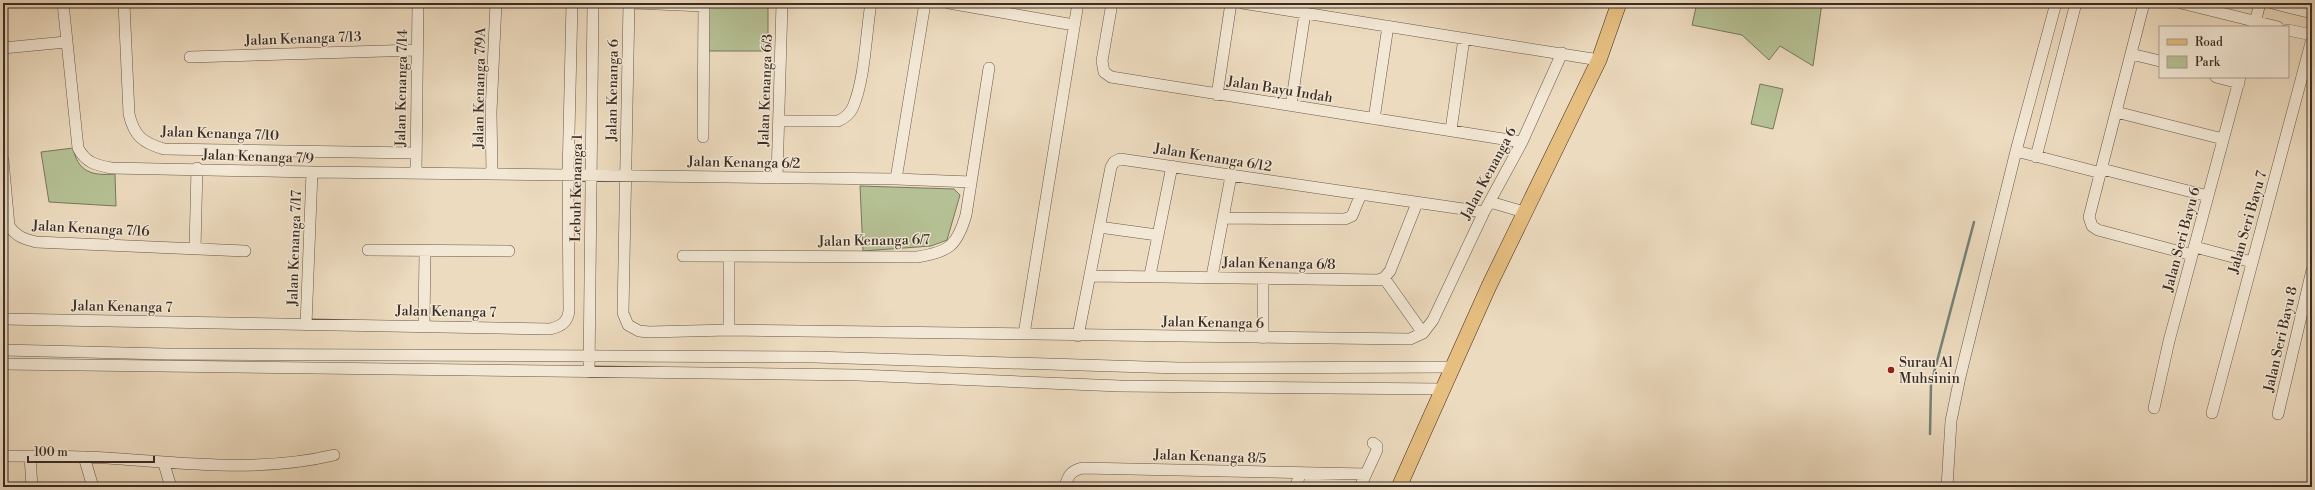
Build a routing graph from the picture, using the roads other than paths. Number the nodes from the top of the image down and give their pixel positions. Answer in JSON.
{"nodes":[{"id":1,"x":62,"y":3,"type":"edge"},
{"id":2,"x":124,"y":3,"type":"edge"},
{"id":3,"x":418,"y":3,"type":"edge"},
{"id":4,"x":496,"y":3,"type":"edge"},
{"id":5,"x":572,"y":3,"type":"edge"},
{"id":6,"x":593,"y":3,"type":"edge"},
{"id":7,"x":629,"y":3,"type":"edge"},
{"id":8,"x":634,"y":3,"type":"edge"},
{"id":9,"x":782,"y":3,"type":"edge"},
{"id":10,"x":871,"y":3,"type":"edge"},
{"id":11,"x":925,"y":3,"type":"edge"},
{"id":12,"x":949,"y":3,"type":"edge"},
{"id":13,"x":1078,"y":3,"type":"edge"},
{"id":14,"x":1112,"y":3,"type":"edge"},
{"id":15,"x":1231,"y":3,"type":"edge"},
{"id":16,"x":1242,"y":3,"type":"edge"},
{"id":17,"x":1619,"y":3,"type":"edge"},
{"id":18,"x":2056,"y":3,"type":"edge"},
{"id":19,"x":2076,"y":3,"type":"edge"},
{"id":20,"x":2144,"y":3,"type":"edge"},
{"id":21,"x":2181,"y":3,"type":"edge"},
{"id":22,"x":2260,"y":3,"type":"edge"},
{"id":23,"x":2272,"y":3,"type":"edge"},
{"id":24,"x":704,"y":5,"type":"edge"},
{"id":25,"x":1000,"y":7,"type":"edge"},
{"id":26,"x":1305,"y":13,"type":"junction"},
{"id":27,"x":2312,"y":13,"type":"edge"},
{"id":28,"x":2254,"y":24,"type":"edge"},
{"id":29,"x":1074,"y":25,"type":"junction"},
{"id":30,"x":1388,"y":26,"type":"junction"},
{"id":31,"x":2270,"y":26,"type":"edge"},
{"id":32,"x":2289,"y":30,"type":"edge"},
{"id":33,"x":2312,"y":35,"type":"edge"},
{"id":34,"x":1464,"y":38,"type":"junction"},
{"id":35,"x":2312,"y":39,"type":"edge"},
{"id":36,"x":66,"y":42,"type":"junction"},
{"id":37,"x":3,"y":48,"type":"edge"},
{"id":38,"x":416,"y":50,"type":"junction"},
{"id":39,"x":1562,"y":53,"type":"junction"},
{"id":40,"x":2131,"y":54,"type":"junction"},
{"id":41,"x":190,"y":57,"type":"dead end"},
{"id":42,"x":1598,"y":60,"type":"junction"},
{"id":43,"x":2159,"y":61,"type":"edge"},
{"id":44,"x":988,"y":68,"type":"dead end"},
{"id":45,"x":2224,"y":78,"type":"edge"},
{"id":46,"x":2239,"y":80,"type":"edge"},
{"id":47,"x":1217,"y":95,"type":"junction"},
{"id":48,"x":1290,"y":105,"type":"junction"},
{"id":49,"x":2116,"y":112,"type":"junction"},
{"id":50,"x":1374,"y":119,"type":"junction"},
{"id":51,"x":780,"y":121,"type":"junction"},
{"id":52,"x":1451,"y":130,"type":"junction"},
{"id":53,"x":703,"y":137,"type":"dead end"},
{"id":54,"x":2223,"y":139,"type":"junction"},
{"id":55,"x":1522,"y":142,"type":"junction"},
{"id":56,"x":2016,"y":151,"type":"junction"},
{"id":57,"x":415,"y":153,"type":"junction"},
{"id":58,"x":2036,"y":157,"type":"junction"},
{"id":59,"x":3,"y":160,"type":"edge"},
{"id":60,"x":1172,"y":166,"type":"junction"},
{"id":61,"x":197,"y":168,"type":"junction"},
{"id":62,"x":2101,"y":171,"type":"junction"},
{"id":63,"x":312,"y":172,"type":"junction"},
{"id":64,"x":416,"y":174,"type":"junction"},
{"id":65,"x":492,"y":174,"type":"junction"},
{"id":66,"x":568,"y":176,"type":"junction"},
{"id":67,"x":592,"y":176,"type":"junction"},
{"id":68,"x":626,"y":176,"type":"junction"},
{"id":69,"x":1231,"y":176,"type":"junction"},
{"id":70,"x":777,"y":178,"type":"junction"},
{"id":71,"x":896,"y":179,"type":"junction"},
{"id":72,"x":971,"y":182,"type":"junction"},
{"id":73,"x":1361,"y":194,"type":"junction"},
{"id":74,"x":2208,"y":196,"type":"junction"},
{"id":75,"x":1417,"y":202,"type":"junction"},
{"id":76,"x":1490,"y":202,"type":"junction"},
{"id":77,"x":1484,"y":212,"type":"junction"},
{"id":78,"x":1524,"y":212,"type":"junction"},
{"id":79,"x":1223,"y":218,"type":"junction"},
{"id":80,"x":1099,"y":227,"type":"junction"},
{"id":81,"x":1157,"y":235,"type":"junction"},
{"id":82,"x":195,"y":248,"type":"junction"},
{"id":83,"x":368,"y":250,"type":"dead end"},
{"id":84,"x":245,"y":251,"type":"dead end"},
{"id":85,"x":425,"y":251,"type":"junction"},
{"id":86,"x":509,"y":251,"type":"dead end"},
{"id":87,"x":2194,"y":251,"type":"junction"},
{"id":88,"x":683,"y":256,"type":"dead end"},
{"id":89,"x":729,"y":256,"type":"junction"},
{"id":90,"x":2252,"y":262,"type":"junction"},
{"id":91,"x":1150,"y":275,"type":"junction"},
{"id":92,"x":2311,"y":275,"type":"edge"},
{"id":93,"x":1091,"y":276,"type":"junction"},
{"id":94,"x":1212,"y":276,"type":"junction"},
{"id":95,"x":1262,"y":278,"type":"junction"},
{"id":96,"x":1384,"y":278,"type":"junction"},
{"id":97,"x":3,"y":319,"type":"edge"},
{"id":98,"x":306,"y":325,"type":"junction"},
{"id":99,"x":424,"y":325,"type":"junction"},
{"id":100,"x":729,"y":330,"type":"junction"},
{"id":101,"x":1024,"y":334,"type":"junction"},
{"id":102,"x":1423,"y":334,"type":"junction"},
{"id":103,"x":1078,"y":336,"type":"junction"},
{"id":104,"x":1263,"y":338,"type":"junction"},
{"id":105,"x":3,"y":350,"type":"edge"},
{"id":106,"x":590,"y":357,"type":"junction"},
{"id":107,"x":3,"y":364,"type":"edge"},
{"id":108,"x":1453,"y":367,"type":"junction"},
{"id":109,"x":589,"y":372,"type":"junction"},
{"id":110,"x":1443,"y":389,"type":"junction"},
{"id":111,"x":2154,"y":408,"type":"dead end"},
{"id":112,"x":2212,"y":413,"type":"dead end"},
{"id":113,"x":2278,"y":414,"type":"dead end"},
{"id":114,"x":1373,"y":443,"type":"dead end"},
{"id":115,"x":334,"y":455,"type":"dead end"},
{"id":116,"x":3,"y":456,"type":"edge"},
{"id":117,"x":30,"y":456,"type":"junction"},
{"id":118,"x":84,"y":457,"type":"junction"},
{"id":119,"x":164,"y":464,"type":"junction"},
{"id":120,"x":1301,"y":473,"type":"junction"},
{"id":121,"x":1366,"y":474,"type":"junction"},
{"id":122,"x":32,"y":487,"type":"edge"},
{"id":123,"x":93,"y":487,"type":"edge"},
{"id":124,"x":171,"y":487,"type":"edge"},
{"id":125,"x":1065,"y":487,"type":"edge"},
{"id":126,"x":1295,"y":487,"type":"edge"},
{"id":127,"x":1360,"y":487,"type":"edge"},
{"id":128,"x":1399,"y":487,"type":"edge"},
{"id":129,"x":1947,"y":487,"type":"edge"}],
"edges":[{"from":1,"to":36,"type":"street","name":"Jalan Kenanga 7/9"},
{"from":2,"to":57,"type":"street","name":"Jalan Kenanga 7/10"},
{"from":3,"to":38,"type":"street","name":"Jalan Kenanga 7/14"},
{"from":4,"to":65,"type":"street","name":"Jalan Kenanga 7/9A"},
{"from":5,"to":66,"type":"street","name":"Jalan Kenanga 7"},
{"from":6,"to":67,"type":"street","name":"Lebuh Kenanga 1"},
{"from":7,"to":68,"type":"street","name":"Jalan Kenanga 6"},
{"from":8,"to":24,"type":"street"},
{"from":9,"to":51,"type":"street","name":"Jalan Kenanga 6/3"},
{"from":10,"to":51,"type":"street"},
{"from":11,"to":71,"type":"street"},
{"from":12,"to":25,"type":"street"},
{"from":13,"to":29,"type":"street"},
{"from":14,"to":47,"type":"street","name":"Jalan Bayu Indah"},
{"from":15,"to":47,"type":"street"},
{"from":16,"to":26,"type":"street"},
{"from":17,"to":42,"type":"main road"},
{"from":18,"to":56,"type":"street"},
{"from":19,"to":58,"type":"street"},
{"from":20,"to":40,"type":"street"},
{"from":21,"to":28,"type":"street"},
{"from":22,"to":28,"type":"street"},
{"from":23,"to":27,"type":"street"},
{"from":24,"to":53,"type":"street"},
{"from":25,"to":29,"type":"street"},
{"from":26,"to":30,"type":"street"},
{"from":26,"to":48,"type":"street"},
{"from":28,"to":31,"type":"street"},
{"from":29,"to":101,"type":"street"},
{"from":30,"to":34,"type":"street"},
{"from":30,"to":50,"type":"street"},
{"from":32,"to":33,"type":"street"},
{"from":34,"to":39,"type":"street"},
{"from":34,"to":52,"type":"street"},
{"from":35,"to":90,"type":"street","name":"Jalan Seri Bayu 7"},
{"from":36,"to":37,"type":"street"},
{"from":36,"to":61,"type":"street","name":"Jalan Kenanga 7/9"},
{"from":38,"to":41,"type":"street","name":"Jalan Kenanga 7/13"},
{"from":38,"to":57,"type":"street","name":"Jalan Kenanga 7/14"},
{"from":39,"to":42,"type":"street"},
{"from":39,"to":55,"type":"street","name":"Jalan Kenanga 6"},
{"from":40,"to":43,"type":"street"},
{"from":40,"to":49,"type":"street"},
{"from":42,"to":78,"type":"main road"},
{"from":44,"to":72,"type":"street","name":"Jalan Kenanga 6/7"},
{"from":45,"to":46,"type":"street"},
{"from":46,"to":54,"type":"street","name":"Jalan Seri Bayu 6"},
{"from":47,"to":48,"type":"street","name":"Jalan Bayu Indah"},
{"from":48,"to":50,"type":"street","name":"Jalan Bayu Indah"},
{"from":49,"to":54,"type":"street"},
{"from":49,"to":62,"type":"street"},
{"from":50,"to":52,"type":"street","name":"Jalan Bayu Indah"},
{"from":51,"to":70,"type":"street","name":"Jalan Kenanga 6/3"},
{"from":52,"to":55,"type":"street","name":"Jalan Bayu Indah"},
{"from":54,"to":74,"type":"street","name":"Jalan Seri Bayu 6"},
{"from":55,"to":76,"type":"street","name":"Jalan Kenanga 6"},
{"from":56,"to":58,"type":"street"},
{"from":56,"to":129,"type":"street"},
{"from":57,"to":64,"type":"street","name":"Jalan Kenanga 7/14"},
{"from":58,"to":62,"type":"street"},
{"from":59,"to":82,"type":"street","name":"Jalan Kenanga 7/16"},
{"from":60,"to":69,"type":"street","name":"Jalan Kenanga 6/12"},
{"from":60,"to":80,"type":"street","name":"Jalan Kenanga 6/12"},
{"from":60,"to":81,"type":"street"},
{"from":61,"to":63,"type":"street","name":"Jalan Kenanga 7/9"},
{"from":61,"to":82,"type":"street"},
{"from":62,"to":74,"type":"street"},
{"from":62,"to":87,"type":"street"},
{"from":63,"to":64,"type":"street","name":"Jalan Kenanga 7/9"},
{"from":63,"to":98,"type":"street","name":"Jalan Kenanga 7/17"},
{"from":64,"to":65,"type":"street","name":"Jalan Kenanga 7/9"},
{"from":65,"to":66,"type":"street","name":"Jalan Kenanga 7/9"},
{"from":66,"to":67,"type":"street","name":"Jalan Kenanga 7/9"},
{"from":66,"to":99,"type":"street","name":"Jalan Kenanga 7"},
{"from":67,"to":68,"type":"street","name":"Jalan Kenanga 6/2"},
{"from":67,"to":106,"type":"street","name":"Lebuh Kenanga 1"},
{"from":68,"to":70,"type":"street","name":"Jalan Kenanga 6/2"},
{"from":68,"to":100,"type":"street","name":"Jalan Kenanga 6"},
{"from":69,"to":73,"type":"street","name":"Jalan Kenanga 6/12"},
{"from":69,"to":79,"type":"street"},
{"from":70,"to":71,"type":"street","name":"Jalan Kenanga 6/2"},
{"from":71,"to":72,"type":"street","name":"Jalan Kenanga 6/2"},
{"from":72,"to":89,"type":"street","name":"Jalan Kenanga 6/7"},
{"from":73,"to":75,"type":"street","name":"Jalan Kenanga 6/12"},
{"from":73,"to":79,"type":"street"},
{"from":74,"to":87,"type":"street","name":"Jalan Seri Bayu 6"},
{"from":75,"to":77,"type":"street","name":"Jalan Kenanga 6/12"},
{"from":75,"to":96,"type":"street"},
{"from":76,"to":77,"type":"street","name":"Jalan Kenanga 6"},
{"from":76,"to":78,"type":"street"},
{"from":77,"to":102,"type":"street","name":"Jalan Kenanga 6"},
{"from":78,"to":108,"type":"main road"},
{"from":79,"to":94,"type":"street"},
{"from":80,"to":81,"type":"street"},
{"from":80,"to":93,"type":"street","name":"Jalan Kenanga 6/12"},
{"from":81,"to":91,"type":"street"},
{"from":82,"to":84,"type":"street","name":"Jalan Kenanga 7/16"},
{"from":83,"to":85,"type":"street"},
{"from":85,"to":86,"type":"street"},
{"from":85,"to":99,"type":"street"},
{"from":87,"to":90,"type":"street"},
{"from":87,"to":111,"type":"street","name":"Jalan Seri Bayu 6"},
{"from":88,"to":89,"type":"street","name":"Jalan Kenanga 6/7"},
{"from":89,"to":100,"type":"street"},
{"from":90,"to":112,"type":"street","name":"Jalan Seri Bayu 7"},
{"from":91,"to":93,"type":"street","name":"Jalan Kenanga 6/8"},
{"from":91,"to":94,"type":"street","name":"Jalan Kenanga 6/8"},
{"from":92,"to":113,"type":"street","name":"Jalan Seri Bayu 8"},
{"from":93,"to":103,"type":"street","name":"Jalan Kenanga 6/12"},
{"from":94,"to":95,"type":"street","name":"Jalan Kenanga 6/8"},
{"from":95,"to":96,"type":"street","name":"Jalan Kenanga 6/8"},
{"from":95,"to":104,"type":"street"},
{"from":96,"to":102,"type":"street"},
{"from":97,"to":98,"type":"street","name":"Jalan Kenanga 7"},
{"from":98,"to":99,"type":"street","name":"Jalan Kenanga 7"},
{"from":100,"to":101,"type":"street","name":"Jalan Kenanga 6"},
{"from":101,"to":103,"type":"street","name":"Jalan Kenanga 6"},
{"from":102,"to":104,"type":"street","name":"Jalan Kenanga 6"},
{"from":103,"to":104,"type":"street","name":"Jalan Kenanga 6"},
{"from":105,"to":106,"type":"street"},
{"from":106,"to":108,"type":"street"},
{"from":106,"to":109,"type":"street","name":"Lebuh Kenanga 1"},
{"from":107,"to":109,"type":"street"},
{"from":108,"to":110,"type":"main road"},
{"from":109,"to":110,"type":"street"},
{"from":110,"to":128,"type":"main road"},
{"from":114,"to":121,"type":"street"},
{"from":115,"to":119,"type":"street"},
{"from":116,"to":117,"type":"street"},
{"from":117,"to":118,"type":"street"},
{"from":117,"to":122,"type":"street"},
{"from":118,"to":119,"type":"street"},
{"from":118,"to":123,"type":"street"},
{"from":119,"to":124,"type":"street"},
{"from":120,"to":121,"type":"street","name":"Jalan Kenanga 8/5"},
{"from":120,"to":125,"type":"street","name":"Jalan Kenanga 8/5"},
{"from":120,"to":126,"type":"street"},
{"from":121,"to":127,"type":"street"}]}
